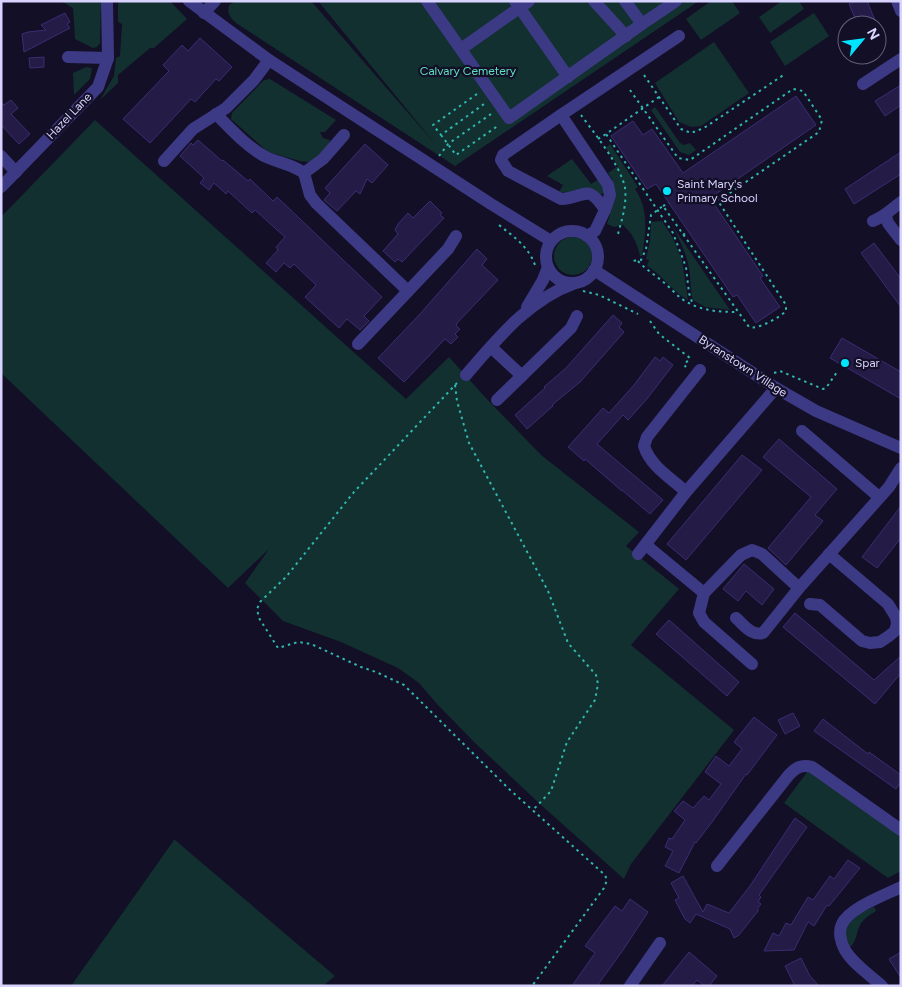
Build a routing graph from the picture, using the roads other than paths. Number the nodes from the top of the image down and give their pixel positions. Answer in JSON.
{"nodes":[{"id":1,"x":107,"y":1,"type":"edge"},
{"id":2,"x":189,"y":1,"type":"edge"},
{"id":3,"x":427,"y":1,"type":"edge"},
{"id":4,"x":594,"y":1,"type":"edge"},
{"id":5,"x":625,"y":1,"type":"edge"},
{"id":6,"x":676,"y":1,"type":"edge"},
{"id":7,"x":897,"y":1,"type":"edge"},
{"id":8,"x":522,"y":3,"type":"edge"},
{"id":9,"x":210,"y":7,"type":"edge"},
{"id":10,"x":901,"y":11,"type":"edge"},
{"id":11,"x":642,"y":24,"type":"junction"},
{"id":12,"x":626,"y":36,"type":"junction"},
{"id":13,"x":679,"y":36,"type":"dead end"},
{"id":14,"x":461,"y":49,"type":"junction"},
{"id":15,"x":68,"y":57,"type":"dead end"},
{"id":16,"x":108,"y":58,"type":"junction"},
{"id":17,"x":901,"y":59,"type":"edge"},
{"id":18,"x":269,"y":60,"type":"junction"},
{"id":19,"x":568,"y":76,"type":"junction"},
{"id":20,"x":863,"y":84,"type":"dead end"},
{"id":21,"x":216,"y":114,"type":"junction"},
{"id":22,"x":561,"y":115,"type":"junction"},
{"id":23,"x":344,"y":135,"type":"dead end"},
{"id":24,"x":1,"y":156,"type":"edge"},
{"id":25,"x":164,"y":161,"type":"dead end"},
{"id":26,"x":16,"y":172,"type":"junction"},
{"id":27,"x":304,"y":173,"type":"junction"},
{"id":28,"x":1,"y":188,"type":"edge"},
{"id":29,"x":901,"y":202,"type":"edge"},
{"id":30,"x":605,"y":210,"type":"junction"},
{"id":31,"x":886,"y":216,"type":"junction"},
{"id":32,"x":873,"y":221,"type":"dead end"},
{"id":33,"x":456,"y":236,"type":"dead end"},
{"id":34,"x":587,"y":236,"type":"junction"},
{"id":35,"x":901,"y":240,"type":"edge"},
{"id":36,"x":551,"y":241,"type":"junction"},
{"id":37,"x":542,"y":268,"type":"junction"},
{"id":38,"x":594,"y":270,"type":"junction"},
{"id":39,"x":579,"y":287,"type":"junction"},
{"id":40,"x":408,"y":291,"type":"junction"},
{"id":41,"x":524,"y":312,"type":"junction"},
{"id":42,"x":577,"y":316,"type":"dead end"},
{"id":43,"x":358,"y":344,"type":"dead end"},
{"id":44,"x":490,"y":347,"type":"junction"},
{"id":45,"x":698,"y":372,"type":"road end"},
{"id":46,"x":466,"y":375,"type":"road end"},
{"id":47,"x":522,"y":376,"type":"junction"},
{"id":48,"x":776,"y":388,"type":"junction"},
{"id":49,"x":497,"y":400,"type":"dead end"},
{"id":50,"x":802,"y":431,"type":"dead end"},
{"id":51,"x":901,"y":448,"type":"edge"},
{"id":52,"x":899,"y":474,"type":"edge"},
{"id":53,"x":686,"y":492,"type":"junction"},
{"id":54,"x":879,"y":497,"type":"junction"},
{"id":55,"x":829,"y":554,"type":"junction"},
{"id":56,"x":799,"y":588,"type":"junction"},
{"id":57,"x":704,"y":593,"type":"junction"},
{"id":58,"x":810,"y":604,"type":"dead end"},
{"id":59,"x":736,"y":618,"type":"dead end"},
{"id":60,"x":752,"y":664,"type":"dead end"},
{"id":61,"x":901,"y":830,"type":"edge"},
{"id":62,"x":717,"y":866,"type":"dead end"},
{"id":63,"x":901,"y":887,"type":"edge"},
{"id":64,"x":660,"y":943,"type":"dead end"},
{"id":65,"x":630,"y":986,"type":"edge"},
{"id":66,"x":882,"y":986,"type":"edge"}],
"edges":[{"from":1,"to":16,"type":"street","name":"Hazel Lane"},
{"from":2,"to":9,"type":"street"},
{"from":3,"to":14,"type":"street"},
{"from":4,"to":12,"type":"street"},
{"from":5,"to":11,"type":"street"},
{"from":6,"to":11,"type":"street"},
{"from":7,"to":10,"type":"street"},
{"from":8,"to":14,"type":"street"},
{"from":8,"to":19,"type":"street"},
{"from":9,"to":18,"type":"street"},
{"from":11,"to":12,"type":"street"},
{"from":12,"to":19,"type":"street"},
{"from":13,"to":22,"type":"street"},
{"from":14,"to":19,"type":"street"},
{"from":15,"to":16,"type":"street"},
{"from":16,"to":26,"type":"street","name":"Hazel Lane"},
{"from":17,"to":20,"type":"street"},
{"from":18,"to":21,"type":"street"},
{"from":18,"to":36,"type":"street"},
{"from":21,"to":25,"type":"street"},
{"from":21,"to":27,"type":"street"},
{"from":22,"to":30,"type":"street"},
{"from":22,"to":30,"type":"street"},
{"from":23,"to":27,"type":"street"},
{"from":24,"to":26,"type":"street"},
{"from":26,"to":28,"type":"street","name":"Hazel Lane"},
{"from":27,"to":40,"type":"street"},
{"from":29,"to":31,"type":"street"},
{"from":30,"to":34,"type":"street"},
{"from":31,"to":32,"type":"street"},
{"from":31,"to":35,"type":"street"},
{"from":33,"to":40,"type":"street"},
{"from":34,"to":36,"type":"street"},
{"from":34,"to":38,"type":"street"},
{"from":36,"to":37,"type":"street"},
{"from":37,"to":39,"type":"street"},
{"from":37,"to":41,"type":"street"},
{"from":38,"to":39,"type":"street"},
{"from":38,"to":48,"type":"street","name":"Byranstown Village"},
{"from":39,"to":41,"type":"street"},
{"from":40,"to":43,"type":"street"},
{"from":41,"to":44,"type":"street"},
{"from":42,"to":47,"type":"street"},
{"from":44,"to":46,"type":"street"},
{"from":44,"to":47,"type":"street"},
{"from":45,"to":53,"type":"street"},
{"from":47,"to":49,"type":"street"},
{"from":48,"to":51,"type":"street","name":"Byranstown Village"},
{"from":48,"to":53,"type":"street"},
{"from":50,"to":54,"type":"street"},
{"from":52,"to":54,"type":"street"},
{"from":53,"to":57,"type":"street"},
{"from":54,"to":55,"type":"street"},
{"from":55,"to":56,"type":"street"},
{"from":55,"to":58,"type":"street"},
{"from":56,"to":57,"type":"street"},
{"from":56,"to":59,"type":"street"},
{"from":57,"to":60,"type":"street"},
{"from":61,"to":62,"type":"street"},
{"from":63,"to":66,"type":"street"},
{"from":64,"to":65,"type":"street"}]}
